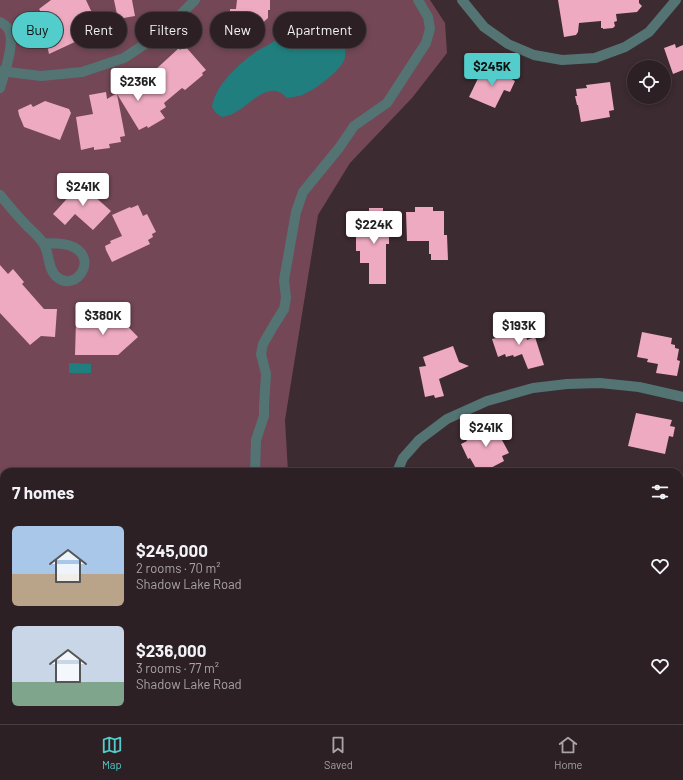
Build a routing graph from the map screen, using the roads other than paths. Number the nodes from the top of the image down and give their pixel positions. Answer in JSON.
{"nodes":[{"id":1,"x":195,"y":0,"type":"edge"},
{"id":2,"x":418,"y":0,"type":"edge"},
{"id":3,"x":462,"y":0,"type":"edge"},
{"id":4,"x":676,"y":0,"type":"edge"},
{"id":5,"x":0,"y":22,"type":"edge"},
{"id":6,"x":2,"y":72,"type":"edge"},
{"id":7,"x":0,"y":88,"type":"edge"},
{"id":8,"x":0,"y":194,"type":"edge"},
{"id":9,"x":43,"y":243,"type":"junction"},
{"id":10,"x":683,"y":397,"type":"edge"},
{"id":11,"x":255,"y":468,"type":"edge"},
{"id":12,"x":399,"y":468,"type":"edge"}],
"edges":[{"from":1,"to":6,"type":"street"},
{"from":2,"to":11,"type":"street"},
{"from":3,"to":4,"type":"street"},
{"from":5,"to":6,"type":"street"},
{"from":6,"to":7,"type":"street"},
{"from":8,"to":9,"type":"street"},
{"from":9,"to":9,"type":"street"},
{"from":10,"to":12,"type":"street"}]}
